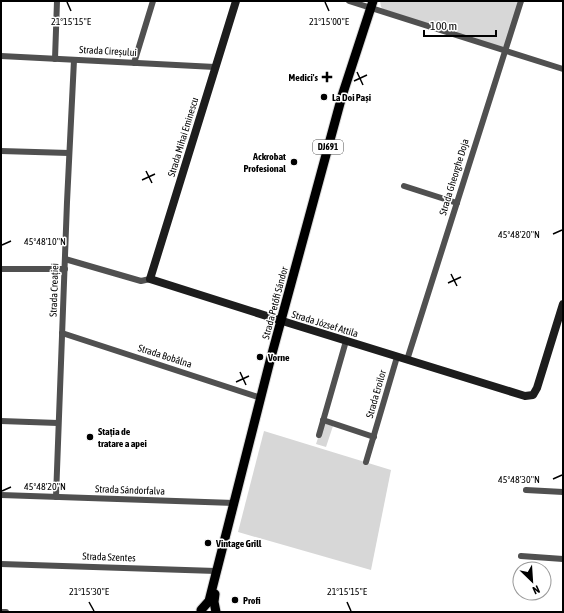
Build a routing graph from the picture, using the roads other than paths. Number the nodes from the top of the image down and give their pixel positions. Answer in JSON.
{"nodes":[{"id":1,"x":57,"y":1,"type":"edge"},
{"id":2,"x":153,"y":1,"type":"edge"},
{"id":3,"x":236,"y":1,"type":"edge"},
{"id":4,"x":349,"y":1,"type":"edge"},
{"id":5,"x":521,"y":1,"type":"edge"},
{"id":6,"x":375,"y":5,"type":"edge"},
{"id":7,"x":505,"y":50,"type":"junction"},
{"id":8,"x":1,"y":56,"type":"edge"},
{"id":9,"x":55,"y":59,"type":"junction"},
{"id":10,"x":74,"y":60,"type":"junction"},
{"id":11,"x":134,"y":63,"type":"junction"},
{"id":12,"x":215,"y":67,"type":"junction"},
{"id":13,"x":563,"y":69,"type":"edge"},
{"id":14,"x":1,"y":151,"type":"edge"},
{"id":15,"x":70,"y":153,"type":"junction"},
{"id":16,"x":404,"y":186,"type":"dead end"},
{"id":17,"x":456,"y":203,"type":"junction"},
{"id":18,"x":65,"y":259,"type":"junction"},
{"id":19,"x":1,"y":269,"type":"edge"},
{"id":20,"x":64,"y":269,"type":"junction"},
{"id":21,"x":150,"y":279,"type":"junction"},
{"id":22,"x":563,"y":304,"type":"edge"},
{"id":23,"x":283,"y":321,"type":"junction"},
{"id":24,"x":62,"y":333,"type":"junction"},
{"id":25,"x":346,"y":341,"type":"junction"},
{"id":26,"x":397,"y":357,"type":"junction"},
{"id":27,"x":407,"y":360,"type":"junction"},
{"id":28,"x":261,"y":398,"type":"junction"},
{"id":29,"x":323,"y":420,"type":"junction"},
{"id":30,"x":1,"y":421,"type":"edge"},
{"id":31,"x":58,"y":423,"type":"junction"},
{"id":32,"x":319,"y":435,"type":"dead end"},
{"id":33,"x":374,"y":437,"type":"junction"},
{"id":34,"x":366,"y":462,"type":"dead end"},
{"id":35,"x":526,"y":490,"type":"dead end"},
{"id":36,"x":563,"y":492,"type":"edge"},
{"id":37,"x":1,"y":495,"type":"edge"},
{"id":38,"x":56,"y":497,"type":"junction"},
{"id":39,"x":234,"y":503,"type":"junction"},
{"id":40,"x":521,"y":556,"type":"dead end"},
{"id":41,"x":563,"y":559,"type":"edge"},
{"id":42,"x":1,"y":564,"type":"edge"},
{"id":43,"x":216,"y":571,"type":"junction"},
{"id":44,"x":200,"y":611,"type":"edge"},
{"id":45,"x":1,"y":612,"type":"edge"},
{"id":46,"x":6,"y":612,"type":"edge"},
{"id":47,"x":215,"y":612,"type":"edge"}],
"edges":[{"from":1,"to":9,"type":"street"},
{"from":2,"to":11,"type":"street"},
{"from":3,"to":12,"type":"street","name":"Strada Mihai Eminescu"},
{"from":4,"to":6,"type":"street"},
{"from":5,"to":7,"type":"street","name":"Strada Gheorghe Doja"},
{"from":6,"to":7,"type":"street"},
{"from":6,"to":23,"type":"main road","name":"Strada Petőfi Sándor","number":"DJ691"},
{"from":7,"to":13,"type":"street"},
{"from":7,"to":17,"type":"street","name":"Strada Gheorghe Doja"},
{"from":8,"to":9,"type":"street","name":"Strada Cireșului"},
{"from":9,"to":10,"type":"street","name":"Strada Cireșului"},
{"from":10,"to":11,"type":"street","name":"Strada Cireșului"},
{"from":10,"to":15,"type":"street","name":"Strada Creației"},
{"from":11,"to":12,"type":"street","name":"Strada Cireșului"},
{"from":12,"to":21,"type":"street","name":"Strada Mihai Eminescu"},
{"from":14,"to":15,"type":"street"},
{"from":15,"to":18,"type":"street","name":"Strada Creației"},
{"from":16,"to":17,"type":"street"},
{"from":17,"to":27,"type":"street","name":"Strada Gheorghe Doja"},
{"from":18,"to":20,"type":"street","name":"Strada Creației"},
{"from":18,"to":21,"type":"street","name":"Strada József Attila"},
{"from":19,"to":20,"type":"street"},
{"from":20,"to":24,"type":"street","name":"Strada Creației"},
{"from":21,"to":23,"type":"street","name":"Strada József Attila"},
{"from":22,"to":27,"type":"street","name":"Strada József Attila"},
{"from":23,"to":25,"type":"street","name":"Strada József Attila"},
{"from":23,"to":28,"type":"main road","name":"Strada Petőfi Sándor","number":"DJ691"},
{"from":23,"to":47,"type":"main road","name":"Strada Petőfi Sándor","number":"DJ691"},
{"from":24,"to":28,"type":"street","name":"Strada Bobâlna"},
{"from":24,"to":31,"type":"street","name":"Strada Creației"},
{"from":25,"to":26,"type":"street","name":"Strada József Attila"},
{"from":25,"to":29,"type":"street"},
{"from":26,"to":27,"type":"street","name":"Strada József Attila"},
{"from":26,"to":33,"type":"street","name":"Strada Eroilor"},
{"from":28,"to":39,"type":"main road","name":"Strada Petőfi Sándor","number":"DJ691"},
{"from":29,"to":32,"type":"street"},
{"from":29,"to":33,"type":"street"},
{"from":30,"to":31,"type":"street"},
{"from":31,"to":38,"type":"street","name":"Strada Creației"},
{"from":33,"to":34,"type":"street","name":"Strada Eroilor"},
{"from":35,"to":36,"type":"street"},
{"from":37,"to":38,"type":"street","name":"Strada Sándorfalva"},
{"from":38,"to":39,"type":"street","name":"Strada Sándorfalva"},
{"from":39,"to":43,"type":"main road","name":"Strada Petőfi Sándor","number":"DJ691"},
{"from":40,"to":41,"type":"street"},
{"from":42,"to":43,"type":"street","name":"Strada Szentes"},
{"from":43,"to":44,"type":"main road","name":"Strada Petőfi Sándor","number":"DJ691"},
{"from":44,"to":47,"type":"main road","number":"DJ691"},
{"from":45,"to":46,"type":"street"}]}
